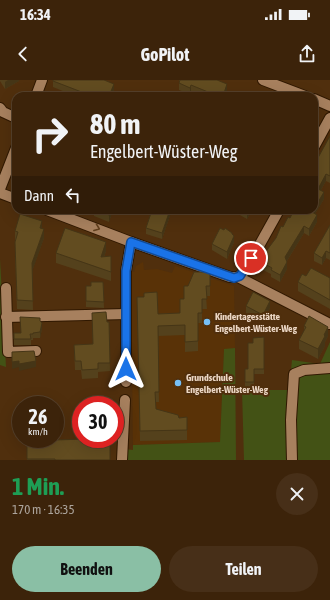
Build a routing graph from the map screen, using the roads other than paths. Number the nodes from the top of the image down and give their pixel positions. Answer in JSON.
{"nodes":[{"id":1,"x":42,"y":80,"type":"edge"},
{"id":2,"x":263,"y":80,"type":"edge"},
{"id":3,"x":38,"y":92,"type":"edge"},
{"id":4,"x":294,"y":92,"type":"edge"},
{"id":5,"x":318,"y":101,"type":"edge"},
{"id":6,"x":330,"y":106,"type":"edge"},
{"id":7,"x":0,"y":108,"type":"edge"},
{"id":8,"x":12,"y":116,"type":"edge"},
{"id":9,"x":330,"y":118,"type":"edge"},
{"id":10,"x":318,"y":140,"type":"edge"},
{"id":11,"x":12,"y":158,"type":"edge"},
{"id":12,"x":0,"y":189,"type":"edge"},
{"id":13,"x":0,"y":194,"type":"edge"},
{"id":14,"x":12,"y":198,"type":"edge"},
{"id":15,"x":58,"y":214,"type":"edge"},
{"id":16,"x":276,"y":214,"type":"edge"},
{"id":17,"x":131,"y":242,"type":"junction"},
{"id":18,"x":238,"y":277,"type":"junction"},
{"id":19,"x":6,"y":288,"type":"dead end"},
{"id":20,"x":126,"y":314,"type":"junction"},
{"id":21,"x":6,"y":317,"type":"junction"},
{"id":22,"x":330,"y":324,"type":"edge"},
{"id":23,"x":36,"y":351,"type":"edge"},
{"id":24,"x":330,"y":368,"type":"edge"},
{"id":25,"x":126,"y":382,"type":"dead end"},
{"id":26,"x":125,"y":400,"type":"dead end"},
{"id":27,"x":122,"y":460,"type":"edge"},
{"id":28,"x":292,"y":460,"type":"edge"}],
"edges":[{"from":1,"to":3,"type":"street"},
{"from":2,"to":4,"type":"street"},
{"from":5,"to":6,"type":"street"},
{"from":7,"to":8,"type":"street"},
{"from":9,"to":10,"type":"street"},
{"from":11,"to":12,"type":"street"},
{"from":13,"to":14,"type":"street"},
{"from":15,"to":17,"type":"street","one_way":true},
{"from":16,"to":18,"type":"street"},
{"from":17,"to":18,"type":"street"},
{"from":17,"to":20,"type":"street"},
{"from":18,"to":22,"type":"street"},
{"from":19,"to":21,"type":"street"},
{"from":20,"to":21,"type":"street"},
{"from":20,"to":25,"type":"street"},
{"from":21,"to":23,"type":"street"},
{"from":24,"to":28,"type":"street"},
{"from":26,"to":27,"type":"street"}]}
